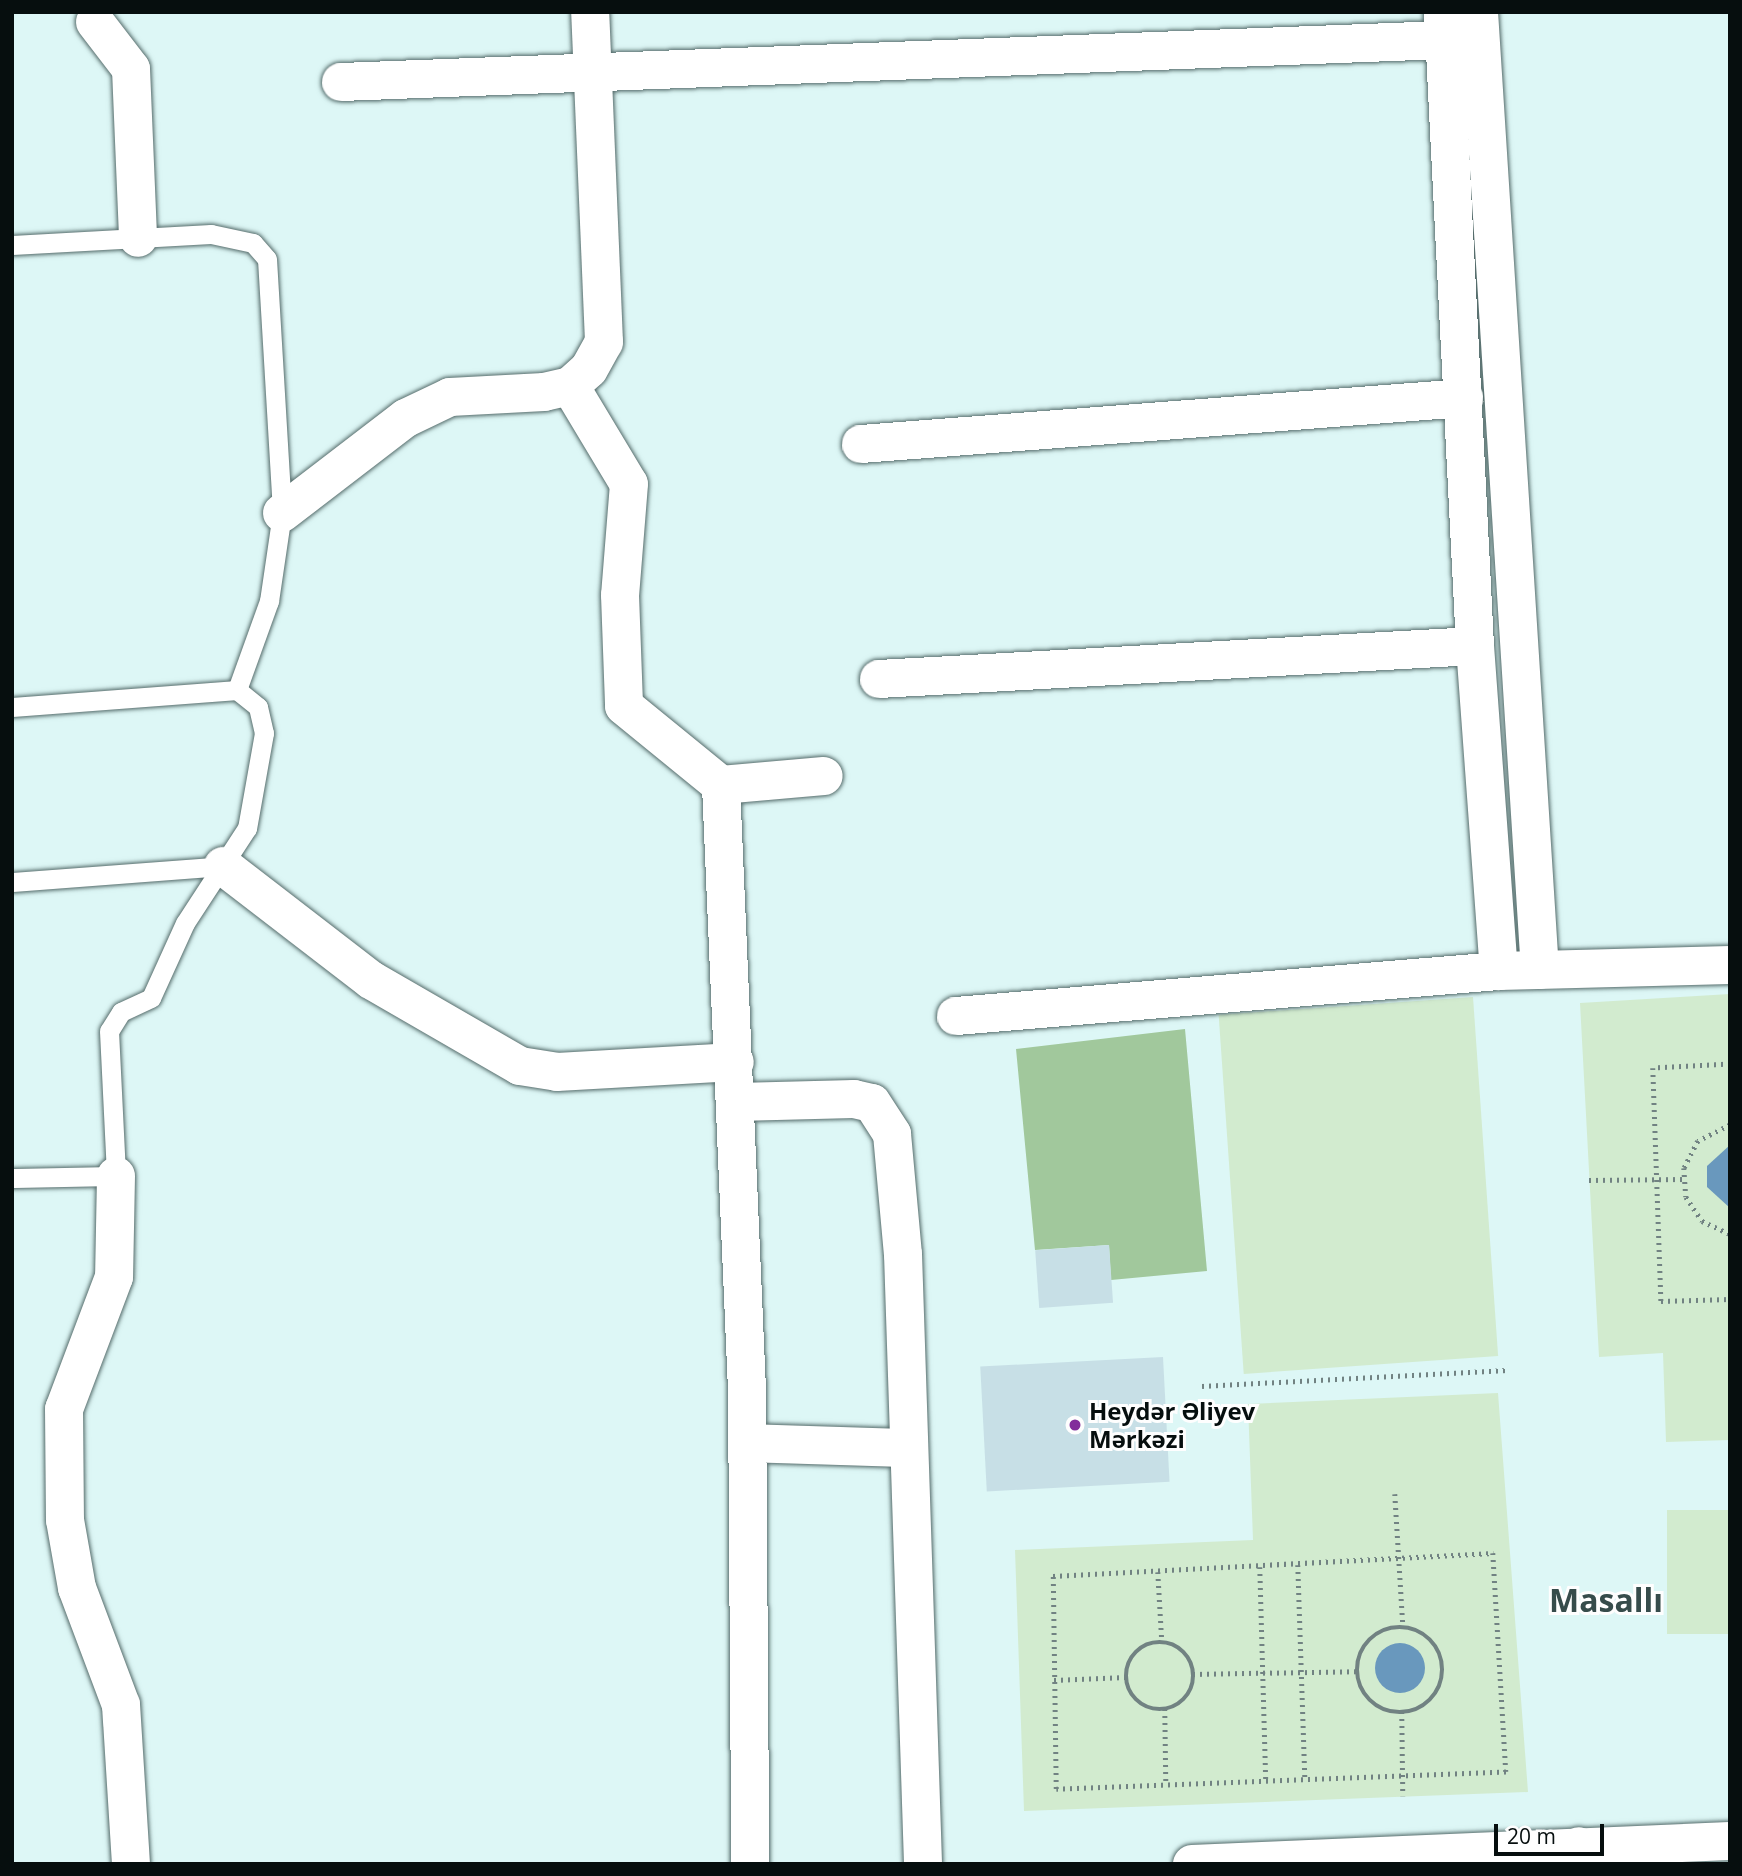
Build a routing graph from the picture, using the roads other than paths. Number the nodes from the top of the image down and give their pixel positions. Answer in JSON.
{"nodes":[{"id":1,"x":590,"y":12,"type":"edge"},
{"id":2,"x":1479,"y":12,"type":"edge"},
{"id":3,"x":95,"y":22,"type":"dead end"},
{"id":4,"x":1444,"y":26,"type":"edge"},
{"id":5,"x":592,"y":71,"type":"junction"},
{"id":6,"x":341,"y":82,"type":"dead end"},
{"id":7,"x":138,"y":238,"type":"junction"},
{"id":8,"x":12,"y":245,"type":"edge"},
{"id":9,"x":570,"y":386,"type":"junction"},
{"id":10,"x":1464,"y":398,"type":"junction"},
{"id":11,"x":861,"y":444,"type":"dead end"},
{"id":12,"x":282,"y":513,"type":"junction"},
{"id":13,"x":1475,"y":646,"type":"junction"},
{"id":14,"x":879,"y":679,"type":"dead end"},
{"id":15,"x":237,"y":690,"type":"junction"},
{"id":16,"x":12,"y":707,"type":"edge"},
{"id":17,"x":824,"y":776,"type":"dead end"},
{"id":18,"x":721,"y":785,"type":"junction"},
{"id":19,"x":222,"y":866,"type":"junction"},
{"id":20,"x":12,"y":882,"type":"edge"},
{"id":21,"x":1730,"y":965,"type":"edge"},
{"id":22,"x":1540,"y":970,"type":"junction"},
{"id":23,"x":1499,"y":971,"type":"junction"},
{"id":24,"x":956,"y":1016,"type":"dead end"},
{"id":25,"x":735,"y":1062,"type":"junction"},
{"id":26,"x":737,"y":1102,"type":"junction"},
{"id":27,"x":116,"y":1176,"type":"junction"},
{"id":28,"x":12,"y":1178,"type":"edge"},
{"id":29,"x":748,"y":1443,"type":"junction"},
{"id":30,"x":909,"y":1448,"type":"junction"},
{"id":31,"x":1730,"y":1841,"type":"edge"},
{"id":32,"x":1577,"y":1855,"type":"edge"},
{"id":33,"x":131,"y":1864,"type":"edge"},
{"id":34,"x":750,"y":1864,"type":"edge"},
{"id":35,"x":923,"y":1864,"type":"edge"},
{"id":36,"x":1192,"y":1864,"type":"edge"}],
"edges":[{"from":1,"to":5,"type":"street"},
{"from":2,"to":22,"type":"street"},
{"from":3,"to":7,"type":"street"},
{"from":4,"to":5,"type":"street"},
{"from":4,"to":10,"type":"street"},
{"from":5,"to":6,"type":"street"},
{"from":5,"to":9,"type":"street"},
{"from":7,"to":8,"type":"lane"},
{"from":7,"to":12,"type":"lane"},
{"from":9,"to":12,"type":"street"},
{"from":9,"to":18,"type":"street"},
{"from":10,"to":11,"type":"street"},
{"from":10,"to":13,"type":"street"},
{"from":12,"to":15,"type":"lane"},
{"from":13,"to":14,"type":"street"},
{"from":13,"to":23,"type":"street"},
{"from":15,"to":16,"type":"lane"},
{"from":15,"to":19,"type":"lane"},
{"from":17,"to":18,"type":"street"},
{"from":18,"to":25,"type":"street"},
{"from":19,"to":20,"type":"lane"},
{"from":19,"to":25,"type":"street"},
{"from":19,"to":27,"type":"lane"},
{"from":21,"to":22,"type":"street"},
{"from":22,"to":23,"type":"street"},
{"from":23,"to":24,"type":"street"},
{"from":25,"to":26,"type":"street"},
{"from":26,"to":29,"type":"street"},
{"from":26,"to":30,"type":"street"},
{"from":27,"to":28,"type":"lane"},
{"from":27,"to":33,"type":"street"},
{"from":29,"to":30,"type":"street"},
{"from":29,"to":34,"type":"street"},
{"from":30,"to":35,"type":"street"},
{"from":31,"to":32,"type":"street"},
{"from":32,"to":36,"type":"street"}]}
